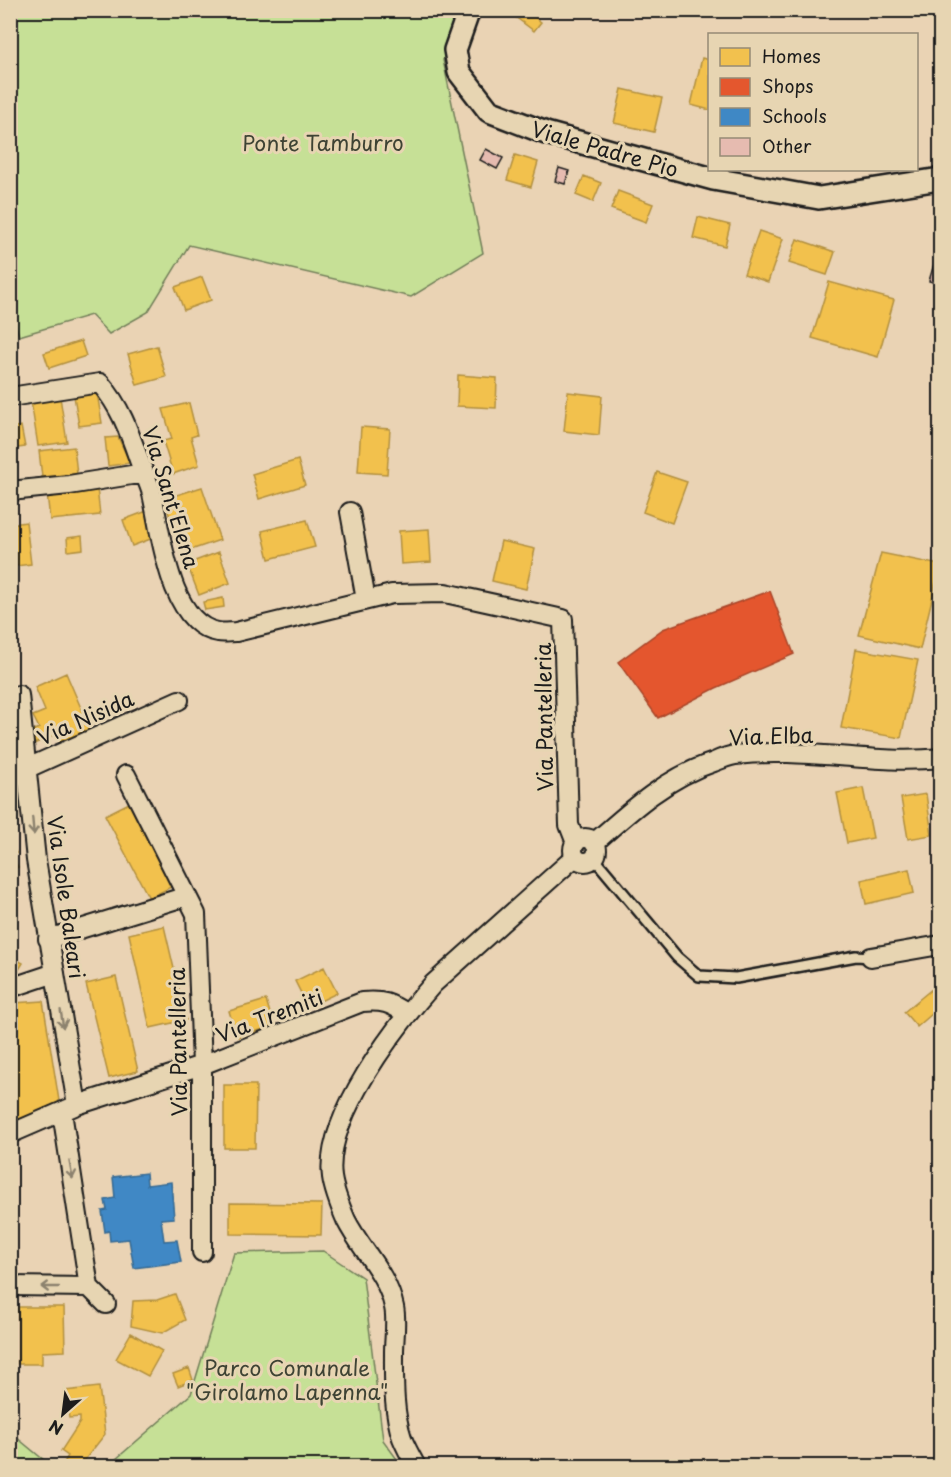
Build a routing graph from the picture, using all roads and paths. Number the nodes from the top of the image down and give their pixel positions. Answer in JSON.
{"nodes":[{"id":1,"x":469,"y":10,"type":"edge"},
{"id":2,"x":940,"y":179,"type":"edge"},
{"id":3,"x":10,"y":397,"type":"edge"},
{"id":4,"x":144,"y":473,"type":"junction"},
{"id":5,"x":10,"y":491,"type":"edge"},
{"id":6,"x":350,"y":512,"type":"dead end"},
{"id":7,"x":366,"y":600,"type":"junction"},
{"id":8,"x":217,"y":632,"type":"joint"},
{"id":9,"x":19,"y":696,"type":"dead end"},
{"id":10,"x":179,"y":700,"type":"dead end"},
{"id":11,"x":940,"y":758,"type":"edge"},
{"id":12,"x":28,"y":768,"type":"junction"},
{"id":13,"x":126,"y":775,"type":"dead end"},
{"id":14,"x":10,"y":776,"type":"edge"},
{"id":15,"x":575,"y":850,"type":"junction"},
{"id":16,"x":594,"y":851,"type":"junction"},
{"id":17,"x":187,"y":896,"type":"junction"},
{"id":18,"x":48,"y":939,"type":"junction"},
{"id":19,"x":940,"y":945,"type":"edge"},
{"id":20,"x":871,"y":957,"type":"joint"},
{"id":21,"x":55,"y":973,"type":"junction"},
{"id":22,"x":10,"y":988,"type":"edge"},
{"id":23,"x":407,"y":1014,"type":"junction"},
{"id":24,"x":202,"y":1065,"type":"junction"},
{"id":25,"x":69,"y":1109,"type":"junction"},
{"id":26,"x":10,"y":1134,"type":"edge"},
{"id":27,"x":202,"y":1252,"type":"dead end"},
{"id":28,"x":10,"y":1287,"type":"edge"},
{"id":29,"x":90,"y":1287,"type":"junction"},
{"id":30,"x":106,"y":1304,"type":"dead end"},
{"id":31,"x":416,"y":1467,"type":"edge"}],
"edges":[{"from":1,"to":2,"type":"street","name":"Viale Padre Pio"},
{"from":3,"to":4,"type":"street","name":"Via Sant'Elena"},
{"from":4,"to":5,"type":"street"},
{"from":4,"to":8,"type":"street","name":"Via Sant'Elena"},
{"from":6,"to":7,"type":"street"},
{"from":7,"to":8,"type":"street","name":"Via Pantelleria"},
{"from":7,"to":15,"type":"street","name":"Via Pantelleria"},
{"from":9,"to":12,"type":"street","name":"Via Isole Baleari"},
{"from":10,"to":12,"type":"street","name":"Via Nisida"},
{"from":11,"to":16,"type":"street","name":"Via Elba"},
{"from":12,"to":14,"type":"street","name":"Via Nisida"},
{"from":12,"to":18,"type":"street","name":"Via Isole Baleari","one_way":true},
{"from":13,"to":17,"type":"street","name":"Via Pantelleria"},
{"from":15,"to":16,"type":"street"},
{"from":15,"to":23,"type":"street"},
{"from":16,"to":20,"type":"lane"},
{"from":17,"to":18,"type":"street"},
{"from":17,"to":24,"type":"street","name":"Via Pantelleria"},
{"from":18,"to":21,"type":"street","name":"Via Isole Baleari"},
{"from":19,"to":20,"type":"street"},
{"from":21,"to":22,"type":"street"},
{"from":21,"to":25,"type":"street","name":"Via Isole Baleari","one_way":true},
{"from":23,"to":24,"type":"street","name":"Via Tremiti"},
{"from":23,"to":31,"type":"street"},
{"from":24,"to":25,"type":"street","name":"Via Tremiti"},
{"from":24,"to":27,"type":"street","name":"Via Pantelleria"},
{"from":25,"to":26,"type":"street","name":"Via Tremiti"},
{"from":25,"to":29,"type":"street","name":"Via Isole Baleari","one_way":true},
{"from":29,"to":28,"type":"street","one_way":true},
{"from":29,"to":30,"type":"street"}]}
